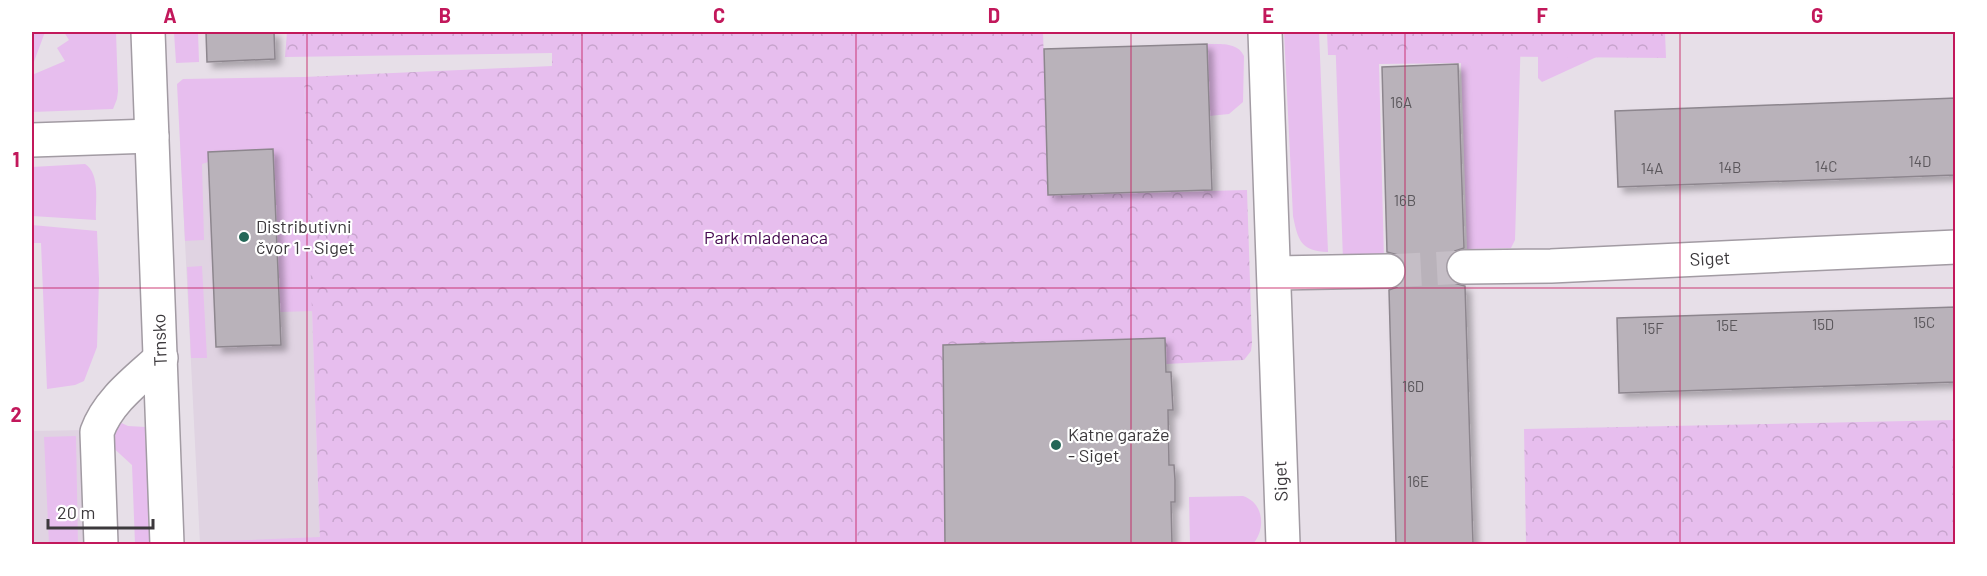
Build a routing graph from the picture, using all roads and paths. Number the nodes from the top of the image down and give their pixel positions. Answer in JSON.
{"nodes":[{"id":1,"x":148,"y":32,"type":"edge"},
{"id":2,"x":1265,"y":32,"type":"edge"},
{"id":3,"x":152,"y":136,"type":"junction"},
{"id":4,"x":32,"y":140,"type":"edge"},
{"id":5,"x":1956,"y":247,"type":"edge"},
{"id":6,"x":1464,"y":267,"type":"tunnel mouth"},
{"id":7,"x":1388,"y":271,"type":"tunnel mouth"},
{"id":8,"x":1275,"y":273,"type":"junction"},
{"id":9,"x":160,"y":358,"type":"junction"},
{"id":10,"x":101,"y":544,"type":"edge"},
{"id":11,"x":167,"y":544,"type":"edge"},
{"id":12,"x":1283,"y":544,"type":"edge"}],
"edges":[{"from":1,"to":3,"type":"street","name":"Trnsko"},
{"from":2,"to":8,"type":"street","name":"Siget"},
{"from":3,"to":4,"type":"street"},
{"from":3,"to":9,"type":"street","name":"Trnsko"},
{"from":5,"to":6,"type":"street","name":"Siget"},
{"from":7,"to":8,"type":"street"},
{"from":8,"to":12,"type":"street","name":"Siget"},
{"from":9,"to":10,"type":"street"},
{"from":9,"to":11,"type":"street","name":"Trnsko"}]}
